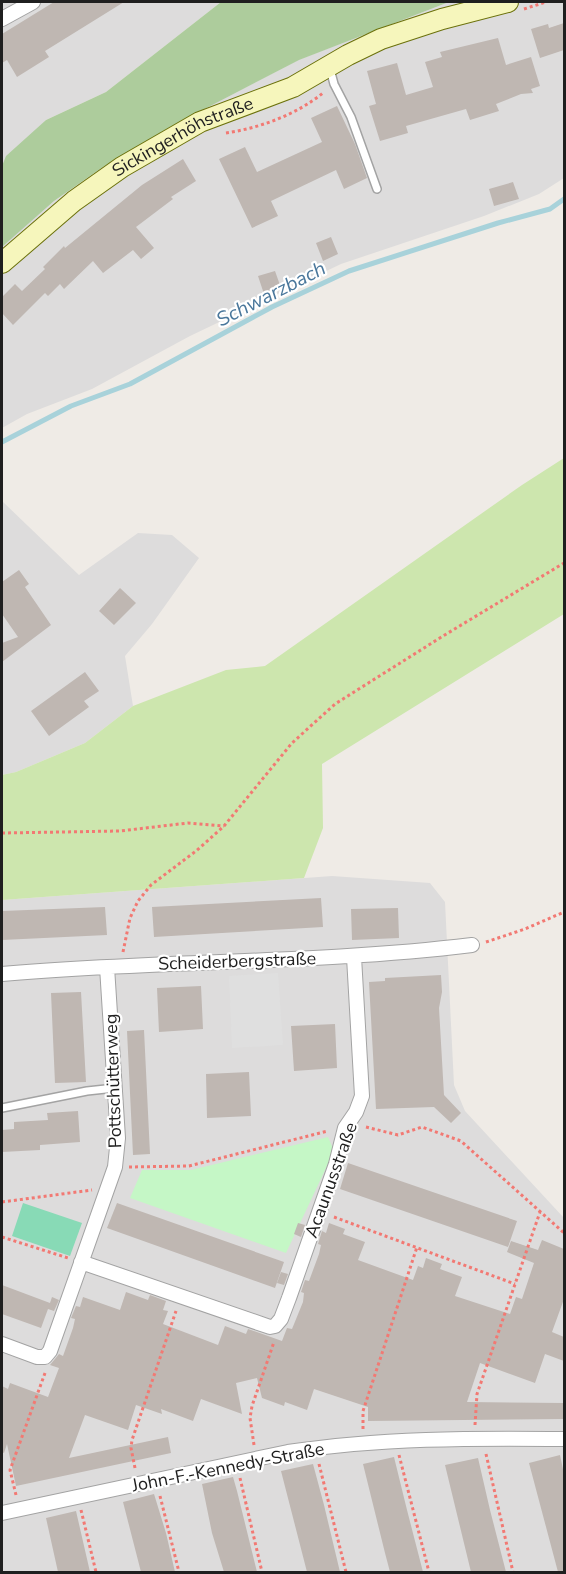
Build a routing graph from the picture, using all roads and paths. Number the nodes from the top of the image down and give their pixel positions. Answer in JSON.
{"nodes":[{"id":1,"x":33,"y":2,"type":"edge"},
{"id":2,"x":508,"y":2,"type":"edge"},
{"id":3,"x":2,"y":19,"type":"edge"},
{"id":4,"x":332,"y":75,"type":"junction"},
{"id":5,"x":221,"y":134,"type":"dead end"},
{"id":6,"x":377,"y":189,"type":"dead end"},
{"id":7,"x":2,"y":263,"type":"edge"},
{"id":8,"x":564,"y":563,"type":"edge"},
{"id":9,"x":224,"y":826,"type":"junction"},
{"id":10,"x":2,"y":833,"type":"edge"},
{"id":11,"x":564,"y":912,"type":"edge"},
{"id":12,"x":472,"y":945,"type":"joint"},
{"id":13,"x":354,"y":957,"type":"junction"},
{"id":14,"x":114,"y":966,"type":"junction"},
{"id":15,"x":2,"y":974,"type":"edge"},
{"id":16,"x":116,"y":1088,"type":"junction"},
{"id":17,"x":2,"y":1108,"type":"edge"},
{"id":18,"x":346,"y":1126,"type":"junction"},
{"id":19,"x":115,"y":1167,"type":"junction"},
{"id":20,"x":107,"y":1188,"type":"junction"},
{"id":21,"x":2,"y":1202,"type":"edge"},
{"id":22,"x":319,"y":1212,"type":"junction"},
{"id":23,"x":540,"y":1212,"type":"junction"},
{"id":24,"x":564,"y":1233,"type":"edge"},
{"id":25,"x":2,"y":1237,"type":"edge"},
{"id":26,"x":417,"y":1247,"type":"junction"},
{"id":27,"x":81,"y":1262,"type":"junction"},
{"id":28,"x":515,"y":1284,"type":"junction"},
{"id":29,"x":181,"y":1295,"type":"junction"},
{"id":30,"x":274,"y":1326,"type":"junction"},
{"id":31,"x":2,"y":1344,"type":"edge"},
{"id":32,"x":45,"y":1357,"type":"junction"},
{"id":33,"x":478,"y":1439,"type":"junction"},
{"id":34,"x":564,"y":1439,"type":"edge"},
{"id":35,"x":395,"y":1442,"type":"junction"},
{"id":36,"x":363,"y":1444,"type":"junction"},
{"id":37,"x":315,"y":1448,"type":"junction"},
{"id":38,"x":256,"y":1458,"type":"junction"},
{"id":39,"x":236,"y":1463,"type":"junction"},
{"id":40,"x":13,"y":1481,"type":"dead end"},
{"id":41,"x":156,"y":1481,"type":"junction"},
{"id":42,"x":139,"y":1485,"type":"junction"},
{"id":43,"x":78,"y":1498,"type":"junction"},
{"id":44,"x":2,"y":1513,"type":"edge"},
{"id":45,"x":96,"y":1572,"type":"edge"},
{"id":46,"x":179,"y":1572,"type":"edge"},
{"id":47,"x":262,"y":1572,"type":"edge"},
{"id":48,"x":346,"y":1572,"type":"edge"},
{"id":49,"x":429,"y":1572,"type":"edge"},
{"id":50,"x":513,"y":1572,"type":"edge"}],
"edges":[{"from":1,"to":3,"type":"street"},
{"from":2,"to":4,"type":"main road","name":"Sickingerhöhstraße"},
{"from":4,"to":5,"type":"path"},
{"from":4,"to":6,"type":"lane"},
{"from":4,"to":7,"type":"main road","name":"Sickingerhöhstraße"},
{"from":8,"to":9,"type":"path"},
{"from":9,"to":10,"type":"path"},
{"from":9,"to":14,"type":"path"},
{"from":11,"to":12,"type":"path"},
{"from":12,"to":13,"type":"street","name":"Scheiderbergstraße"},
{"from":13,"to":14,"type":"street","name":"Scheiderbergstraße"},
{"from":13,"to":18,"type":"street","name":"Acaunusstraße"},
{"from":14,"to":15,"type":"street","name":"Scheiderbergstraße"},
{"from":14,"to":16,"type":"street","name":"Pottschütterweg"},
{"from":16,"to":17,"type":"lane"},
{"from":16,"to":19,"type":"street","name":"Pottschütterweg"},
{"from":18,"to":19,"type":"path"},
{"from":18,"to":22,"type":"street","name":"Acaunusstraße"},
{"from":18,"to":23,"type":"path"},
{"from":19,"to":20,"type":"street","name":"Pottschütterweg"},
{"from":20,"to":21,"type":"path"},
{"from":20,"to":27,"type":"street","name":"Pottschütterweg"},
{"from":22,"to":26,"type":"path"},
{"from":22,"to":30,"type":"street","name":"Acaunusstraße"},
{"from":23,"to":24,"type":"path"},
{"from":23,"to":28,"type":"path"},
{"from":25,"to":27,"type":"path"},
{"from":26,"to":28,"type":"path"},
{"from":26,"to":36,"type":"path"},
{"from":27,"to":29,"type":"street"},
{"from":27,"to":32,"type":"street","name":"Pottschütterweg"},
{"from":28,"to":33,"type":"path"},
{"from":29,"to":30,"type":"street"},
{"from":29,"to":42,"type":"path"},
{"from":30,"to":38,"type":"path"},
{"from":31,"to":32,"type":"street"},
{"from":32,"to":40,"type":"path"},
{"from":33,"to":34,"type":"street","name":"John-F.-Kennedy-Straße"},
{"from":33,"to":35,"type":"street","name":"John-F.-Kennedy-Straße"},
{"from":33,"to":50,"type":"path"},
{"from":35,"to":36,"type":"street","name":"John-F.-Kennedy-Straße"},
{"from":35,"to":49,"type":"path"},
{"from":36,"to":37,"type":"street","name":"John-F.-Kennedy-Straße"},
{"from":37,"to":38,"type":"street","name":"John-F.-Kennedy-Straße"},
{"from":37,"to":48,"type":"path"},
{"from":38,"to":39,"type":"street","name":"John-F.-Kennedy-Straße"},
{"from":39,"to":41,"type":"street","name":"John-F.-Kennedy-Straße"},
{"from":39,"to":47,"type":"path"},
{"from":41,"to":42,"type":"street","name":"John-F.-Kennedy-Straße"},
{"from":41,"to":46,"type":"path"},
{"from":42,"to":43,"type":"street","name":"John-F.-Kennedy-Straße"},
{"from":43,"to":44,"type":"street","name":"John-F.-Kennedy-Straße"},
{"from":43,"to":45,"type":"path"}]}
